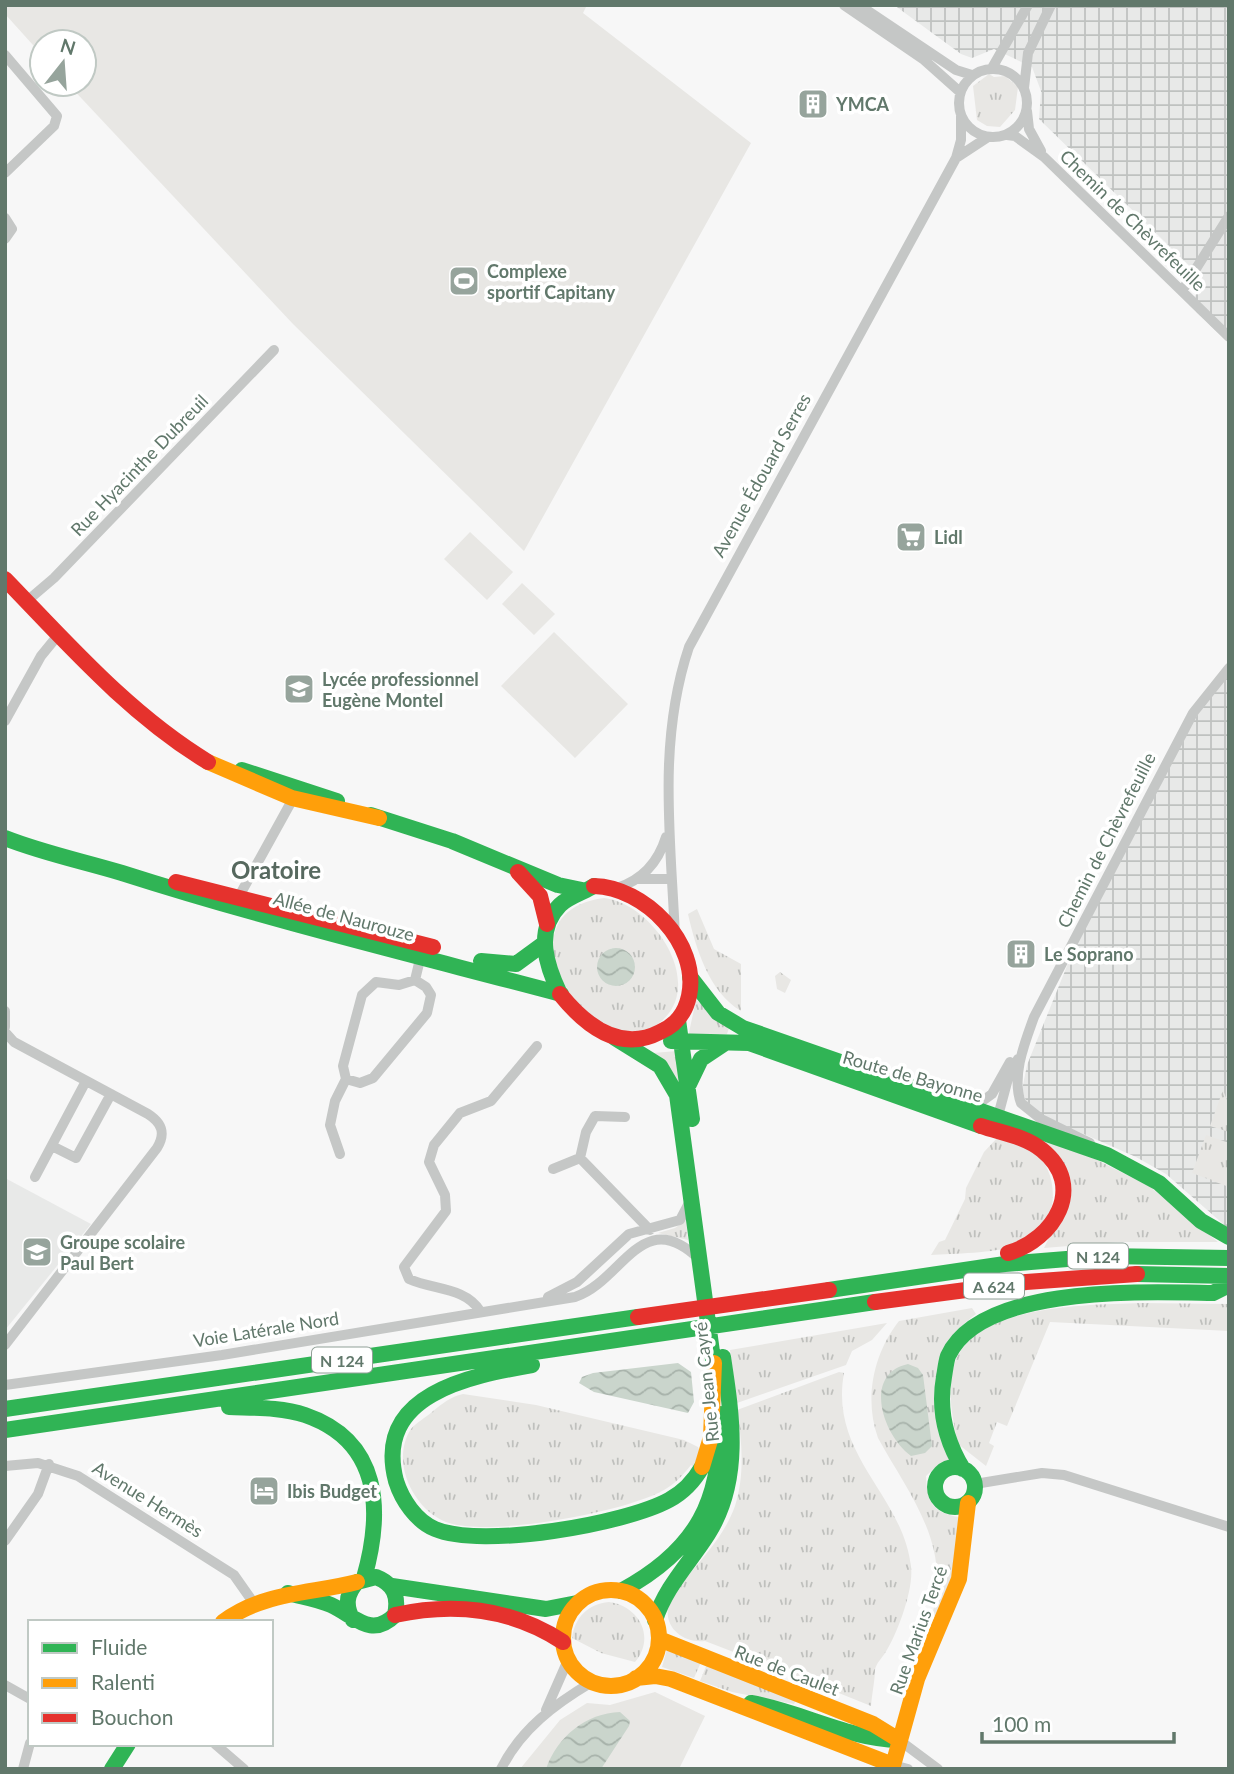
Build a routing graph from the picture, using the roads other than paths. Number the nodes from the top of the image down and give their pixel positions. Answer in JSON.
{"nodes":[{"id":1,"x":844,"y":5,"type":"edge"},
{"id":2,"x":859,"y":5,"type":"edge"},
{"id":3,"x":1028,"y":5,"type":"edge"},
{"id":4,"x":1051,"y":5,"type":"edge"},
{"id":5,"x":5,"y":55,"type":"edge"},
{"id":6,"x":992,"y":68,"type":"junction"},
{"id":7,"x":972,"y":75,"type":"junction"},
{"id":8,"x":1024,"y":88,"type":"junction"},
{"id":9,"x":960,"y":92,"type":"junction"},
{"id":10,"x":1027,"y":110,"type":"junction"},
{"id":11,"x":961,"y":116,"type":"junction"},
{"id":12,"x":1007,"y":135,"type":"junction"},
{"id":13,"x":988,"y":137,"type":"junction"},
{"id":14,"x":1044,"y":157,"type":"junction"},
{"id":15,"x":956,"y":158,"type":"junction"},
{"id":16,"x":5,"y":173,"type":"edge"},
{"id":17,"x":1229,"y":216,"type":"edge"},
{"id":18,"x":5,"y":218,"type":"edge"},
{"id":19,"x":5,"y":239,"type":"edge"},
{"id":20,"x":1182,"y":291,"type":"junction"},
{"id":21,"x":1229,"y":337,"type":"edge"},
{"id":22,"x":274,"y":350,"type":"dead end"},
{"id":23,"x":5,"y":579,"type":"edge"},
{"id":24,"x":27,"y":601,"type":"junction"},
{"id":25,"x":59,"y":635,"type":"junction"},
{"id":26,"x":1229,"y":668,"type":"edge"},
{"id":27,"x":5,"y":721,"type":"edge"},
{"id":28,"x":295,"y":793,"type":"junction"},
{"id":29,"x":668,"y":831,"type":"junction"},
{"id":30,"x":5,"y":838,"type":"edge"},
{"id":31,"x":5,"y":848,"type":"edge"},
{"id":32,"x":37,"y":851,"type":"junction"},
{"id":33,"x":514,"y":867,"type":"junction"},
{"id":34,"x":639,"y":878,"type":"junction"},
{"id":35,"x":671,"y":878,"type":"junction"},
{"id":36,"x":617,"y":888,"type":"junction"},
{"id":37,"x":582,"y":890,"type":"junction"},
{"id":38,"x":235,"y":901,"type":"junction"},
{"id":39,"x":547,"y":924,"type":"junction"},
{"id":40,"x":675,"y":938,"type":"junction"},
{"id":41,"x":542,"y":945,"type":"junction"},
{"id":42,"x":423,"y":950,"type":"junction"},
{"id":43,"x":690,"y":977,"type":"junction"},
{"id":44,"x":415,"y":981,"type":"junction"},
{"id":45,"x":561,"y":994,"type":"junction"},
{"id":46,"x":5,"y":1011,"type":"edge"},
{"id":47,"x":678,"y":1020,"type":"junction"},
{"id":48,"x":5,"y":1027,"type":"edge"},
{"id":49,"x":5,"y":1032,"type":"edge"},
{"id":50,"x":1027,"y":1036,"type":"junction"},
{"id":51,"x":615,"y":1038,"type":"junction"},
{"id":52,"x":655,"y":1038,"type":"junction"},
{"id":53,"x":731,"y":1041,"type":"junction"},
{"id":54,"x":682,"y":1043,"type":"junction"},
{"id":55,"x":537,"y":1046,"type":"dead end"},
{"id":56,"x":1022,"y":1050,"type":"junction"},
{"id":57,"x":346,"y":1079,"type":"junction"},
{"id":58,"x":86,"y":1081,"type":"junction"},
{"id":59,"x":688,"y":1090,"type":"junction"},
{"id":60,"x":111,"y":1094,"type":"junction"},
{"id":61,"x":895,"y":1095,"type":"junction"},
{"id":62,"x":974,"y":1107,"type":"junction"},
{"id":63,"x":998,"y":1116,"type":"junction"},
{"id":64,"x":625,"y":1117,"type":"dead end"},
{"id":65,"x":688,"y":1125,"type":"junction"},
{"id":66,"x":52,"y":1146,"type":"junction"},
{"id":67,"x":340,"y":1154,"type":"dead end"},
{"id":68,"x":1107,"y":1155,"type":"junction"},
{"id":69,"x":580,"y":1158,"type":"junction"},
{"id":70,"x":553,"y":1169,"type":"dead end"},
{"id":71,"x":35,"y":1178,"type":"dead end"},
{"id":72,"x":692,"y":1190,"type":"junction"},
{"id":73,"x":649,"y":1227,"type":"junction"},
{"id":74,"x":1229,"y":1237,"type":"edge"},
{"id":75,"x":653,"y":1240,"type":"junction"},
{"id":76,"x":1229,"y":1258,"type":"edge"},
{"id":77,"x":700,"y":1260,"type":"junction"},
{"id":78,"x":968,"y":1269,"type":"junction"},
{"id":79,"x":1229,"y":1276,"type":"edge"},
{"id":80,"x":1229,"y":1285,"type":"edge"},
{"id":81,"x":532,"y":1302,"type":"junction"},
{"id":82,"x":480,"y":1311,"type":"junction"},
{"id":83,"x":599,"y":1343,"type":"junction"},
{"id":84,"x":5,"y":1345,"type":"edge"},
{"id":85,"x":714,"y":1363,"type":"junction"},
{"id":86,"x":5,"y":1385,"type":"edge"},
{"id":87,"x":197,"y":1405,"type":"junction"},
{"id":88,"x":5,"y":1409,"type":"edge"},
{"id":89,"x":5,"y":1430,"type":"edge"},
{"id":90,"x":49,"y":1464,"type":"junction"},
{"id":91,"x":5,"y":1466,"type":"edge"},
{"id":92,"x":963,"y":1469,"type":"junction"},
{"id":93,"x":975,"y":1485,"type":"junction"},
{"id":94,"x":968,"y":1503,"type":"junction"},
{"id":95,"x":1229,"y":1527,"type":"edge"},
{"id":96,"x":5,"y":1541,"type":"edge"},
{"id":97,"x":360,"y":1580,"type":"junction"},
{"id":98,"x":392,"y":1586,"type":"junction"},
{"id":99,"x":621,"y":1591,"type":"junction"},
{"id":100,"x":288,"y":1594,"type":"junction"},
{"id":101,"x":249,"y":1603,"type":"junction"},
{"id":102,"x":577,"y":1603,"type":"junction"},
{"id":103,"x":395,"y":1615,"type":"junction"},
{"id":104,"x":226,"y":1620,"type":"edge"},
{"id":105,"x":353,"y":1620,"type":"junction"},
{"id":106,"x":655,"y":1620,"type":"junction"},
{"id":107,"x":659,"y":1639,"type":"junction"},
{"id":108,"x":563,"y":1642,"type":"junction"},
{"id":109,"x":568,"y":1660,"type":"junction"},
{"id":110,"x":636,"y":1678,"type":"junction"},
{"id":111,"x":592,"y":1682,"type":"junction"},
{"id":112,"x":5,"y":1685,"type":"edge"},
{"id":113,"x":28,"y":1698,"type":"edge"},
{"id":114,"x":733,"y":1701,"type":"junction"},
{"id":115,"x":546,"y":1710,"type":"junction"},
{"id":116,"x":899,"y":1740,"type":"junction"},
{"id":117,"x":29,"y":1746,"type":"edge"},
{"id":118,"x":127,"y":1746,"type":"edge"},
{"id":119,"x":217,"y":1746,"type":"edge"},
{"id":120,"x":897,"y":1768,"type":"edge"},
{"id":121,"x":23,"y":1769,"type":"edge"},
{"id":122,"x":112,"y":1769,"type":"edge"},
{"id":123,"x":244,"y":1769,"type":"edge"},
{"id":124,"x":501,"y":1769,"type":"edge"},
{"id":125,"x":938,"y":1769,"type":"edge"}],
"edges":[{"from":1,"to":9,"type":"street"},
{"from":2,"to":7,"type":"street"},
{"from":3,"to":6,"type":"street"},
{"from":4,"to":8,"type":"street"},
{"from":5,"to":16,"type":"street"},
{"from":6,"to":7,"type":"street"},
{"from":6,"to":8,"type":"street"},
{"from":7,"to":9,"type":"street"},
{"from":8,"to":10,"type":"street"},
{"from":9,"to":11,"type":"street"},
{"from":10,"to":12,"type":"street"},
{"from":10,"to":14,"type":"street","name":"Chemin de Chèvrefeuille"},
{"from":11,"to":13,"type":"street"},
{"from":11,"to":15,"type":"street","name":"Avenue Édouard Serres"},
{"from":12,"to":13,"type":"street"},
{"from":12,"to":14,"type":"street","name":"Chemin de Chèvrefeuille"},
{"from":13,"to":15,"type":"street","name":"Avenue Édouard Serres"},
{"from":14,"to":20,"type":"street","name":"Chemin de Chèvrefeuille"},
{"from":15,"to":29,"type":"street","name":"Avenue Édouard Serres"},
{"from":17,"to":20,"type":"street"},
{"from":18,"to":19,"type":"street"},
{"from":20,"to":21,"type":"street","name":"Chemin de Chèvrefeuille"},
{"from":22,"to":24,"type":"street","name":"Rue Hyacinthe Dubreuil"},
{"from":23,"to":24,"type":"main road"},
{"from":24,"to":25,"type":"main road"},
{"from":25,"to":27,"type":"street"},
{"from":25,"to":28,"type":"main road"},
{"from":26,"to":50,"type":"street","name":"Chemin de Chèvrefeuille"},
{"from":28,"to":33,"type":"main road"},
{"from":28,"to":38,"type":"street"},
{"from":29,"to":34,"type":"street","name":"Avenue Édouard Serres"},
{"from":29,"to":35,"type":"street","name":"Avenue Édouard Serres"},
{"from":30,"to":32,"type":"main road","name":"Allée de Naurouze"},
{"from":31,"to":32,"type":"main road","name":"Allée de Naurouze"},
{"from":32,"to":38,"type":"main road","name":"Allée de Naurouze"},
{"from":33,"to":37,"type":"main road"},
{"from":33,"to":39,"type":"main road"},
{"from":34,"to":35,"type":"street","name":"Avenue Édouard Serres"},
{"from":34,"to":36,"type":"street","name":"Avenue Édouard Serres"},
{"from":35,"to":40,"type":"street","name":"Avenue Édouard Serres"},
{"from":36,"to":37,"type":"main road"},
{"from":36,"to":40,"type":"main road"},
{"from":37,"to":39,"type":"main road"},
{"from":38,"to":42,"type":"main road","name":"Allée de Naurouze"},
{"from":39,"to":41,"type":"main road"},
{"from":40,"to":43,"type":"main road"},
{"from":41,"to":42,"type":"main road","name":"Allée de Naurouze"},
{"from":41,"to":45,"type":"main road"},
{"from":42,"to":44,"type":"street"},
{"from":42,"to":45,"type":"main road","name":"Allée de Naurouze"},
{"from":43,"to":47,"type":"main road"},
{"from":43,"to":62,"type":"main road","name":"Route de Bayonne"},
{"from":44,"to":57,"type":"street"},
{"from":44,"to":57,"type":"street"},
{"from":45,"to":51,"type":"main road"},
{"from":46,"to":48,"type":"street"},
{"from":47,"to":52,"type":"main road"},
{"from":47,"to":54,"type":"main road"},
{"from":49,"to":58,"type":"street"},
{"from":50,"to":56,"type":"street","name":"Chemin de Chèvrefeuille"},
{"from":50,"to":62,"type":"street","name":"Chemin de Chèvrefeuille"},
{"from":51,"to":52,"type":"main road"},
{"from":51,"to":65,"type":"main road"},
{"from":52,"to":54,"type":"main road","name":"Route de Bayonne"},
{"from":53,"to":54,"type":"main road","name":"Route de Bayonne"},
{"from":53,"to":59,"type":"main road"},
{"from":53,"to":61,"type":"main road","name":"Route de Bayonne"},
{"from":54,"to":59,"type":"main road"},
{"from":55,"to":82,"type":"street"},
{"from":56,"to":63,"type":"street","name":"Chemin de Chèvrefeuille"},
{"from":56,"to":68,"type":"street","name":"Chemin de Chèvrefeuille"},
{"from":57,"to":67,"type":"street"},
{"from":58,"to":60,"type":"street"},
{"from":58,"to":66,"type":"street"},
{"from":59,"to":65,"type":"main road"},
{"from":60,"to":66,"type":"street"},
{"from":60,"to":84,"type":"street"},
{"from":61,"to":63,"type":"street","name":"Route de Bayonne"},
{"from":61,"to":78,"type":"main road"},
{"from":62,"to":63,"type":"main road","name":"Route de Bayonne"},
{"from":63,"to":68,"type":"main road","name":"Route de Bayonne"},
{"from":64,"to":69,"type":"street"},
{"from":65,"to":72,"type":"main road","name":"Rue Jean Cayré"},
{"from":65,"to":106,"type":"main road","name":"Rue Jean Cayré"},
{"from":66,"to":71,"type":"street"},
{"from":68,"to":74,"type":"main road","name":"Route de Bayonne"},
{"from":69,"to":70,"type":"street"},
{"from":69,"to":73,"type":"street"},
{"from":72,"to":73,"type":"street","name":"Voie Latérale Nord"},
{"from":72,"to":77,"type":"main road","name":"Rue Jean Cayré"},
{"from":73,"to":75,"type":"street"},
{"from":73,"to":81,"type":"street","name":"Voie Latérale Nord"},
{"from":75,"to":77,"type":"street"},
{"from":75,"to":81,"type":"street","name":"Voie Latérale Nord"},
{"from":76,"to":78,"type":"main road","number":"N 124"},
{"from":77,"to":85,"type":"main road","name":"Rue Jean Cayré"},
{"from":78,"to":88,"type":"main road","number":"N 124"},
{"from":79,"to":83,"type":"main road","number":"A 624"},
{"from":80,"to":92,"type":"main road"},
{"from":81,"to":82,"type":"street","name":"Voie Latérale Nord"},
{"from":82,"to":86,"type":"street","name":"Voie Latérale Nord"},
{"from":83,"to":85,"type":"main road"},
{"from":83,"to":87,"type":"main road","number":"N 124"},
{"from":85,"to":99,"type":"main road","name":"Rue Jean Cayré"},
{"from":87,"to":89,"type":"main road","number":"N 124"},
{"from":87,"to":97,"type":"main road"},
{"from":90,"to":91,"type":"street","name":"Avenue Hermès"},
{"from":90,"to":96,"type":"street"},
{"from":90,"to":101,"type":"street","name":"Avenue Hermès"},
{"from":92,"to":93,"type":"main road"},
{"from":92,"to":94,"type":"main road"},
{"from":93,"to":94,"type":"main road"},
{"from":93,"to":95,"type":"street"},
{"from":94,"to":116,"type":"main road","name":"Rue Marius Tercé"},
{"from":97,"to":98,"type":"main road"},
{"from":97,"to":100,"type":"main road"},
{"from":97,"to":105,"type":"main road"},
{"from":98,"to":102,"type":"main road"},
{"from":98,"to":103,"type":"main road"},
{"from":99,"to":102,"type":"main road"},
{"from":99,"to":106,"type":"main road"},
{"from":100,"to":101,"type":"main road"},
{"from":100,"to":105,"type":"main road"},
{"from":101,"to":104,"type":"main road"},
{"from":102,"to":108,"type":"main road"},
{"from":103,"to":105,"type":"main road"},
{"from":103,"to":108,"type":"main road"},
{"from":106,"to":107,"type":"main road"},
{"from":107,"to":110,"type":"main road"},
{"from":107,"to":116,"type":"main road","name":"Rue de Caulet"},
{"from":108,"to":109,"type":"main road"},
{"from":109,"to":111,"type":"main road"},
{"from":109,"to":115,"type":"street"},
{"from":110,"to":111,"type":"main road"},
{"from":110,"to":114,"type":"main road","name":"Rue de Caulet"},
{"from":111,"to":115,"type":"street"},
{"from":112,"to":113,"type":"street"},
{"from":114,"to":116,"type":"main road","name":"Rue de Caulet"},
{"from":114,"to":120,"type":"main road","name":"Rue de Caulet"},
{"from":115,"to":124,"type":"street"},
{"from":116,"to":120,"type":"main road","name":"Rue Marius Tercé"},
{"from":116,"to":125,"type":"street","name":"Rue de Caulet"},
{"from":117,"to":121,"type":"street"},
{"from":118,"to":122,"type":"main road"},
{"from":119,"to":123,"type":"street"}]}
